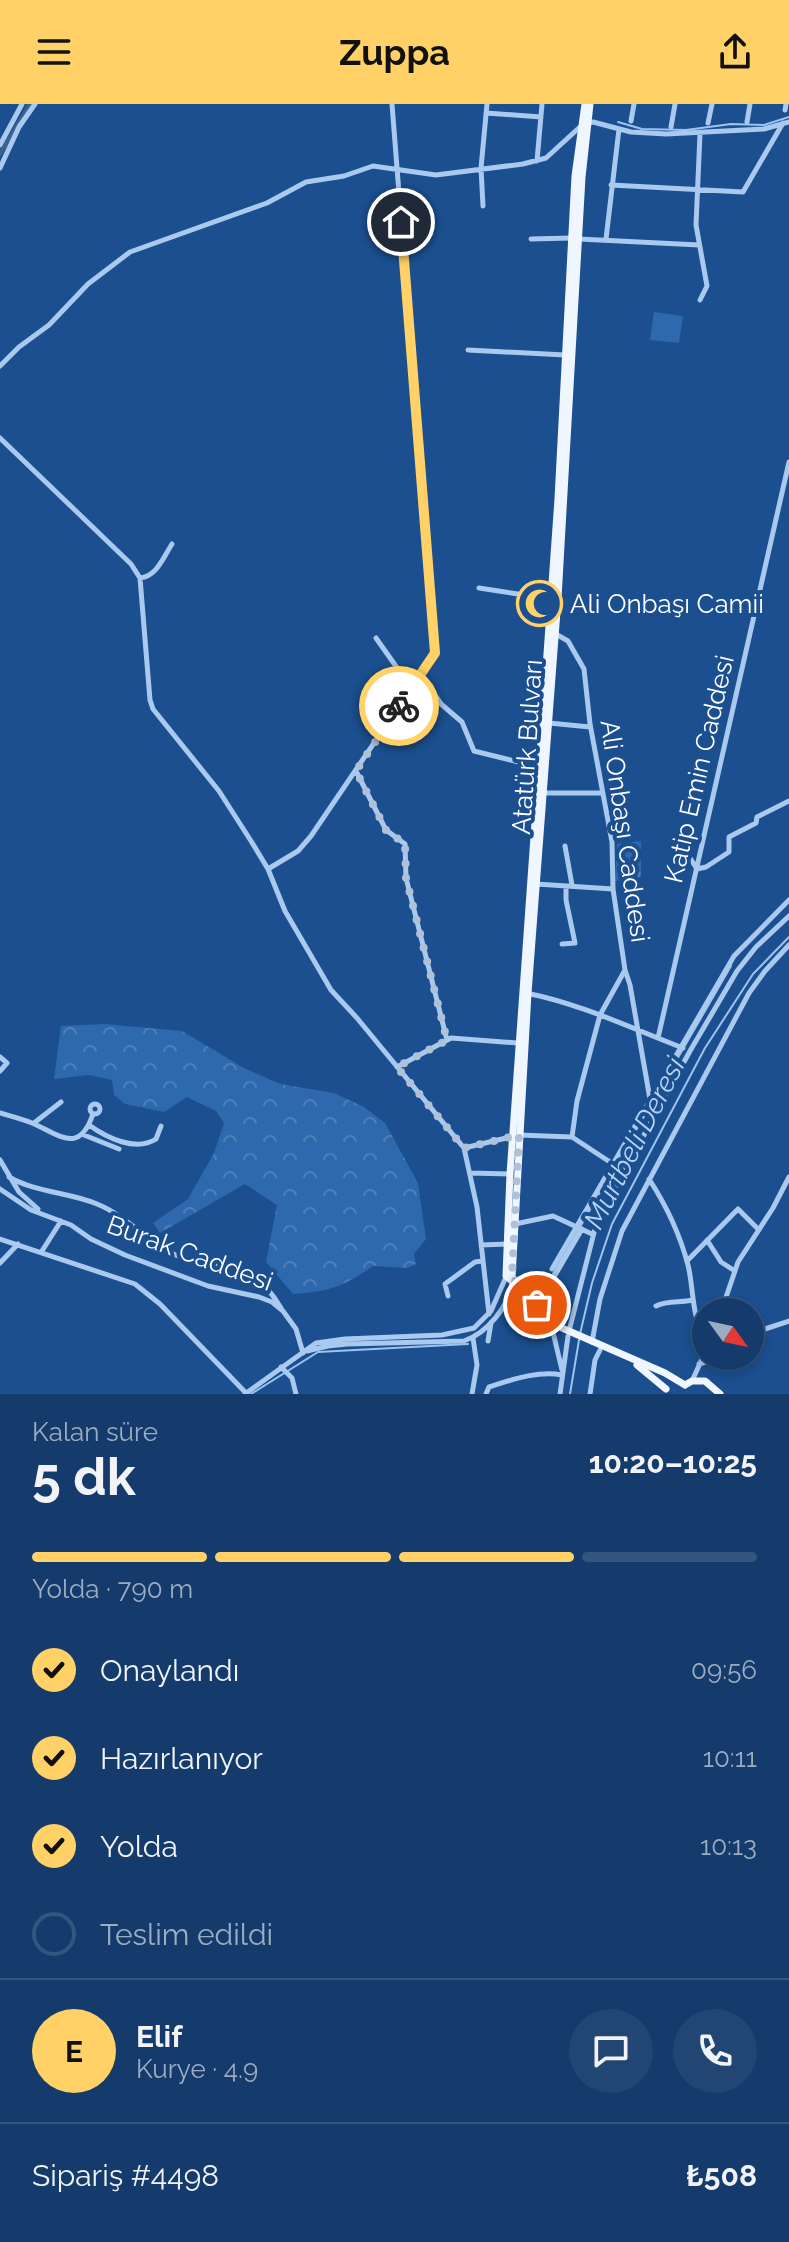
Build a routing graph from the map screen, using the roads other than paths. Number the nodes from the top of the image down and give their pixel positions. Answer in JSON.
{"nodes":[{"id":1,"x":22,"y":104,"type":"edge"},
{"id":2,"x":35,"y":104,"type":"edge"},
{"id":3,"x":392,"y":104,"type":"edge"},
{"id":4,"x":487,"y":104,"type":"edge"},
{"id":5,"x":542,"y":104,"type":"edge"},
{"id":6,"x":588,"y":104,"type":"edge"},
{"id":7,"x":634,"y":104,"type":"edge"},
{"id":8,"x":675,"y":104,"type":"edge"},
{"id":9,"x":712,"y":104,"type":"edge"},
{"id":10,"x":750,"y":104,"type":"edge"},
{"id":11,"x":486,"y":113,"type":"junction"},
{"id":12,"x":541,"y":117,"type":"junction"},
{"id":13,"x":631,"y":121,"type":"dead end"},
{"id":14,"x":747,"y":122,"type":"dead end"},
{"id":15,"x":786,"y":122,"type":"edge"},
{"id":16,"x":708,"y":123,"type":"dead end"},
{"id":17,"x":584,"y":126,"type":"junction"},
{"id":18,"x":671,"y":127,"type":"dead end"},
{"id":19,"x":619,"y":129,"type":"junction"},
{"id":20,"x":700,"y":134,"type":"junction"},
{"id":21,"x":562,"y":144,"type":"junction"},
{"id":22,"x":0,"y":145,"type":"edge"},
{"id":23,"x":582,"y":148,"type":"junction"},
{"id":24,"x":537,"y":161,"type":"junction"},
{"id":25,"x":0,"y":168,"type":"edge"},
{"id":26,"x":397,"y":168,"type":"junction"},
{"id":27,"x":481,"y":168,"type":"junction"},
{"id":28,"x":611,"y":185,"type":"junction"},
{"id":29,"x":697,"y":190,"type":"junction"},
{"id":30,"x":483,"y":206,"type":"dead end"},
{"id":31,"x":531,"y":239,"type":"dead end"},
{"id":32,"x":576,"y":239,"type":"junction"},
{"id":33,"x":606,"y":240,"type":"junction"},
{"id":34,"x":699,"y":245,"type":"junction"},
{"id":35,"x":700,"y":300,"type":"dead end"},
{"id":36,"x":468,"y":350,"type":"dead end"},
{"id":37,"x":566,"y":355,"type":"junction"},
{"id":38,"x":0,"y":366,"type":"edge"},
{"id":39,"x":0,"y":438,"type":"edge"},
{"id":40,"x":789,"y":462,"type":"edge"},
{"id":41,"x":172,"y":544,"type":"dead end"},
{"id":42,"x":140,"y":578,"type":"junction"},
{"id":43,"x":479,"y":588,"type":"dead end"},
{"id":44,"x":551,"y":599,"type":"junction"},
{"id":45,"x":552,"y":633,"type":"junction"},
{"id":46,"x":376,"y":638,"type":"dead end"},
{"id":47,"x":421,"y":674,"type":"junction"},
{"id":48,"x":405,"y":696,"type":"junction"},
{"id":49,"x":549,"y":723,"type":"junction"},
{"id":50,"x":590,"y":727,"type":"junction"},
{"id":51,"x":539,"y":767,"type":"junction"},
{"id":52,"x":356,"y":771,"type":"junction"},
{"id":53,"x":544,"y":793,"type":"junction"},
{"id":54,"x":602,"y":793,"type":"junction"},
{"id":55,"x":789,"y":801,"type":"edge"},
{"id":56,"x":565,"y":846,"type":"dead end"},
{"id":57,"x":690,"y":858,"type":"dead end"},
{"id":58,"x":268,"y":869,"type":"junction"},
{"id":59,"x":697,"y":869,"type":"junction"},
{"id":60,"x":536,"y":884,"type":"junction"},
{"id":61,"x":569,"y":885,"type":"junction"},
{"id":62,"x":613,"y":889,"type":"junction"},
{"id":63,"x":789,"y":900,"type":"edge"},
{"id":64,"x":789,"y":916,"type":"edge"},
{"id":65,"x":562,"y":944,"type":"dead end"},
{"id":66,"x":789,"y":945,"type":"edge"},
{"id":67,"x":625,"y":970,"type":"junction"},
{"id":68,"x":525,"y":992,"type":"junction"},
{"id":69,"x":600,"y":1015,"type":"junction"},
{"id":70,"x":638,"y":1030,"type":"junction"},
{"id":71,"x":658,"y":1038,"type":"junction"},
{"id":72,"x":447,"y":1040,"type":"junction"},
{"id":73,"x":518,"y":1043,"type":"junction"},
{"id":74,"x":684,"y":1049,"type":"junction"},
{"id":75,"x":0,"y":1057,"type":"edge"},
{"id":76,"x":397,"y":1067,"type":"junction"},
{"id":77,"x":0,"y":1071,"type":"edge"},
{"id":78,"x":651,"y":1100,"type":"junction"},
{"id":79,"x":61,"y":1102,"type":"dead end"},
{"id":80,"x":0,"y":1113,"type":"edge"},
{"id":81,"x":93,"y":1114,"type":"dead end"},
{"id":82,"x":34,"y":1123,"type":"junction"},
{"id":83,"x":89,"y":1125,"type":"junction"},
{"id":84,"x":161,"y":1126,"type":"dead end"},
{"id":85,"x":84,"y":1135,"type":"junction"},
{"id":86,"x":516,"y":1136,"type":"junction"},
{"id":87,"x":572,"y":1137,"type":"junction"},
{"id":88,"x":464,"y":1148,"type":"junction"},
{"id":89,"x":119,"y":1149,"type":"dead end"},
{"id":90,"x":0,"y":1160,"type":"edge"},
{"id":91,"x":613,"y":1164,"type":"junction"},
{"id":92,"x":470,"y":1173,"type":"junction"},
{"id":93,"x":510,"y":1174,"type":"junction"},
{"id":94,"x":9,"y":1177,"type":"junction"},
{"id":95,"x":789,"y":1177,"type":"edge"},
{"id":96,"x":649,"y":1179,"type":"junction"},
{"id":97,"x":0,"y":1189,"type":"edge"},
{"id":98,"x":41,"y":1212,"type":"junction"},
{"id":99,"x":61,"y":1221,"type":"junction"},
{"id":100,"x":514,"y":1224,"type":"junction"},
{"id":101,"x":579,"y":1228,"type":"junction"},
{"id":102,"x":758,"y":1229,"type":"junction"},
{"id":103,"x":592,"y":1234,"type":"junction"},
{"id":104,"x":0,"y":1239,"type":"edge"},
{"id":105,"x":707,"y":1240,"type":"junction"},
{"id":106,"x":18,"y":1244,"type":"junction"},
{"id":107,"x":508,"y":1244,"type":"junction"},
{"id":108,"x":481,"y":1245,"type":"junction"},
{"id":109,"x":42,"y":1251,"type":"junction"},
{"id":110,"x":482,"y":1261,"type":"junction"},
{"id":111,"x":687,"y":1261,"type":"junction"},
{"id":112,"x":0,"y":1263,"type":"edge"},
{"id":113,"x":552,"y":1269,"type":"dead end"},
{"id":114,"x":735,"y":1271,"type":"junction"},
{"id":115,"x":511,"y":1280,"type":"junction"},
{"id":116,"x":448,"y":1296,"type":"dead end"},
{"id":117,"x":693,"y":1298,"type":"edge"},
{"id":118,"x":726,"y":1298,"type":"edge"},
{"id":119,"x":692,"y":1300,"type":"edge"},
{"id":120,"x":537,"y":1306,"type":"junction"},
{"id":121,"x":656,"y":1306,"type":"dead end"},
{"id":122,"x":283,"y":1311,"type":"junction"},
{"id":123,"x":489,"y":1314,"type":"junction"},
{"id":124,"x":789,"y":1321,"type":"edge"},
{"id":125,"x":491,"y":1323,"type":"junction"},
{"id":126,"x":551,"y":1324,"type":"junction"},
{"id":127,"x":764,"y":1329,"type":"edge"},
{"id":128,"x":570,"y":1335,"type":"junction"},
{"id":129,"x":473,"y":1338,"type":"junction"},
{"id":130,"x":488,"y":1341,"type":"dead end"},
{"id":131,"x":595,"y":1346,"type":"junction"},
{"id":132,"x":303,"y":1353,"type":"junction"},
{"id":133,"x":283,"y":1370,"type":"junction"},
{"id":134,"x":562,"y":1375,"type":"junction"},
{"id":135,"x":677,"y":1380,"type":"junction"},
{"id":136,"x":687,"y":1387,"type":"edge"},
{"id":137,"x":667,"y":1392,"type":"edge"},
{"id":138,"x":246,"y":1394,"type":"edge"},
{"id":139,"x":296,"y":1394,"type":"edge"},
{"id":140,"x":472,"y":1394,"type":"edge"},
{"id":141,"x":486,"y":1394,"type":"edge"},
{"id":142,"x":560,"y":1394,"type":"edge"},
{"id":143,"x":590,"y":1394,"type":"edge"},
{"id":144,"x":720,"y":1394,"type":"edge"}],
"edges":[{"from":1,"to":22,"type":"street"},
{"from":2,"to":25,"type":"street"},
{"from":3,"to":26,"type":"street"},
{"from":4,"to":11,"type":"street"},
{"from":5,"to":12,"type":"street"},
{"from":6,"to":17,"type":"main road","name":"Atatürk Bulvarı"},
{"from":7,"to":13,"type":"street"},
{"from":8,"to":18,"type":"street"},
{"from":9,"to":16,"type":"street"},
{"from":10,"to":14,"type":"street"},
{"from":11,"to":12,"type":"street"},
{"from":11,"to":27,"type":"street"},
{"from":12,"to":24,"type":"street"},
{"from":15,"to":20,"type":"street"},
{"from":15,"to":29,"type":"street"},
{"from":17,"to":19,"type":"street"},
{"from":17,"to":21,"type":"street"},
{"from":17,"to":23,"type":"main road","name":"Atatürk Bulvarı"},
{"from":19,"to":20,"type":"street"},
{"from":19,"to":28,"type":"street"},
{"from":20,"to":29,"type":"street"},
{"from":21,"to":23,"type":"street"},
{"from":21,"to":24,"type":"street"},
{"from":23,"to":32,"type":"main road","name":"Atatürk Bulvarı"},
{"from":24,"to":27,"type":"street"},
{"from":26,"to":27,"type":"street"},
{"from":26,"to":38,"type":"street"},
{"from":26,"to":47,"type":"street"},
{"from":27,"to":30,"type":"street"},
{"from":28,"to":29,"type":"street"},
{"from":28,"to":33,"type":"street"},
{"from":29,"to":34,"type":"street"},
{"from":31,"to":32,"type":"street"},
{"from":32,"to":33,"type":"street"},
{"from":32,"to":37,"type":"main road","name":"Atatürk Bulvarı"},
{"from":32,"to":45,"type":"main road","name":"Atatürk Bulvarı"},
{"from":33,"to":34,"type":"street"},
{"from":34,"to":35,"type":"street"},
{"from":36,"to":37,"type":"street"},
{"from":37,"to":44,"type":"main road","name":"Atatürk Bulvarı"},
{"from":39,"to":42,"type":"street"},
{"from":40,"to":59,"type":"street","name":"Katip Emin Caddesi"},
{"from":41,"to":42,"type":"street"},
{"from":42,"to":58,"type":"street"},
{"from":43,"to":44,"type":"street"},
{"from":44,"to":45,"type":"main road","name":"Atatürk Bulvarı"},
{"from":45,"to":49,"type":"main road","name":"Atatürk Bulvarı"},
{"from":45,"to":50,"type":"street","name":"Ali Onbaşı Caddesi"},
{"from":45,"to":51,"type":"main road","name":"Atatürk Bulvarı"},
{"from":46,"to":48,"type":"street"},
{"from":47,"to":48,"type":"street"},
{"from":47,"to":51,"type":"street"},
{"from":48,"to":52,"type":"street"},
{"from":49,"to":50,"type":"street"},
{"from":49,"to":53,"type":"main road","name":"Atatürk Bulvarı"},
{"from":50,"to":54,"type":"street","name":"Ali Onbaşı Caddesi"},
{"from":51,"to":68,"type":"main road","name":"Atatürk Bulvarı"},
{"from":52,"to":58,"type":"street"},
{"from":52,"to":72,"type":"street"},
{"from":53,"to":54,"type":"street"},
{"from":53,"to":60,"type":"main road","name":"Atatürk Bulvarı"},
{"from":54,"to":62,"type":"street","name":"Ali Onbaşı Caddesi"},
{"from":55,"to":59,"type":"street"},
{"from":56,"to":61,"type":"street"},
{"from":57,"to":59,"type":"street"},
{"from":58,"to":76,"type":"street"},
{"from":59,"to":71,"type":"street","name":"Katip Emin Caddesi"},
{"from":60,"to":61,"type":"street"},
{"from":60,"to":68,"type":"main road","name":"Atatürk Bulvarı"},
{"from":61,"to":62,"type":"street"},
{"from":61,"to":65,"type":"street"},
{"from":62,"to":67,"type":"street","name":"Ali Onbaşı Caddesi"},
{"from":63,"to":74,"type":"street"},
{"from":64,"to":74,"type":"street"},
{"from":66,"to":96,"type":"street"},
{"from":67,"to":69,"type":"street","name":"Ali Onbaşı Caddesi"},
{"from":67,"to":70,"type":"street"},
{"from":68,"to":69,"type":"street"},
{"from":68,"to":73,"type":"main road","name":"Atatürk Bulvarı"},
{"from":68,"to":86,"type":"main road","name":"Atatürk Bulvarı"},
{"from":69,"to":70,"type":"street"},
{"from":69,"to":87,"type":"street","name":"Ali Onbaşı Caddesi"},
{"from":70,"to":71,"type":"street"},
{"from":70,"to":78,"type":"street"},
{"from":71,"to":74,"type":"street"},
{"from":72,"to":73,"type":"street"},
{"from":72,"to":76,"type":"street"},
{"from":73,"to":86,"type":"main road","name":"Atatürk Bulvarı"},
{"from":74,"to":78,"type":"street"},
{"from":74,"to":103,"type":"street"},
{"from":75,"to":77,"type":"street"},
{"from":76,"to":88,"type":"street"},
{"from":78,"to":91,"type":"street"},
{"from":79,"to":82,"type":"street"},
{"from":80,"to":82,"type":"street"},
{"from":81,"to":83,"type":"street"},
{"from":82,"to":85,"type":"street"},
{"from":83,"to":84,"type":"street"},
{"from":83,"to":85,"type":"street"},
{"from":85,"to":89,"type":"street"},
{"from":86,"to":87,"type":"street"},
{"from":86,"to":88,"type":"street"},
{"from":86,"to":93,"type":"main road","name":"Atatürk Bulvarı"},
{"from":86,"to":100,"type":"main road","name":"Atatürk Bulvarı"},
{"from":87,"to":91,"type":"street"},
{"from":88,"to":92,"type":"street"},
{"from":90,"to":94,"type":"street"},
{"from":91,"to":101,"type":"street"},
{"from":92,"to":93,"type":"street"},
{"from":92,"to":108,"type":"street"},
{"from":93,"to":107,"type":"main road","name":"Atatürk Bulvarı"},
{"from":94,"to":98,"type":"street"},
{"from":94,"to":122,"type":"street"},
{"from":95,"to":102,"type":"street"},
{"from":96,"to":111,"type":"street"},
{"from":96,"to":131,"type":"street"},
{"from":97,"to":98,"type":"street","name":"Burak Caddesi"},
{"from":98,"to":99,"type":"street","name":"Burak Caddesi"},
{"from":99,"to":109,"type":"street"},
{"from":99,"to":122,"type":"street","name":"Burak Caddesi"},
{"from":100,"to":101,"type":"street"},
{"from":100,"to":115,"type":"main road","name":"Atatürk Bulvarı"},
{"from":101,"to":103,"type":"street"},
{"from":101,"to":113,"type":"street"},
{"from":101,"to":120,"type":"street"},
{"from":102,"to":105,"type":"street"},
{"from":102,"to":114,"type":"street"},
{"from":103,"to":128,"type":"street"},
{"from":104,"to":106,"type":"street"},
{"from":105,"to":111,"type":"street"},
{"from":105,"to":114,"type":"street"},
{"from":106,"to":109,"type":"street"},
{"from":106,"to":112,"type":"street"},
{"from":107,"to":108,"type":"street"},
{"from":107,"to":115,"type":"main road","name":"Atatürk Bulvarı"},
{"from":108,"to":110,"type":"street"},
{"from":109,"to":138,"type":"street"},
{"from":110,"to":116,"type":"street"},
{"from":110,"to":123,"type":"street"},
{"from":111,"to":117,"type":"street"},
{"from":114,"to":118,"type":"street"},
{"from":115,"to":120,"type":"main road"},
{"from":115,"to":123,"type":"street"},
{"from":115,"to":125,"type":"street"},
{"from":115,"to":126,"type":"main road"},
{"from":119,"to":121,"type":"street"},
{"from":120,"to":128,"type":"main road"},
{"from":122,"to":132,"type":"street","name":"Burak Caddesi"},
{"from":123,"to":132,"type":"street"},
{"from":124,"to":127,"type":"street"},
{"from":125,"to":129,"type":"street"},
{"from":125,"to":130,"type":"street"},
{"from":126,"to":128,"type":"main road"},
{"from":126,"to":134,"type":"street"},
{"from":128,"to":131,"type":"main road"},
{"from":128,"to":134,"type":"street"},
{"from":129,"to":132,"type":"street"},
{"from":129,"to":140,"type":"street"},
{"from":131,"to":135,"type":"main road"},
{"from":131,"to":137,"type":"main road"},
{"from":131,"to":143,"type":"street"},
{"from":132,"to":133,"type":"street"},
{"from":133,"to":138,"type":"street"},
{"from":133,"to":139,"type":"street"},
{"from":134,"to":141,"type":"street"},
{"from":134,"to":142,"type":"street"},
{"from":135,"to":136,"type":"main road"},
{"from":135,"to":137,"type":"main road"},
{"from":136,"to":144,"type":"main road"}]}
